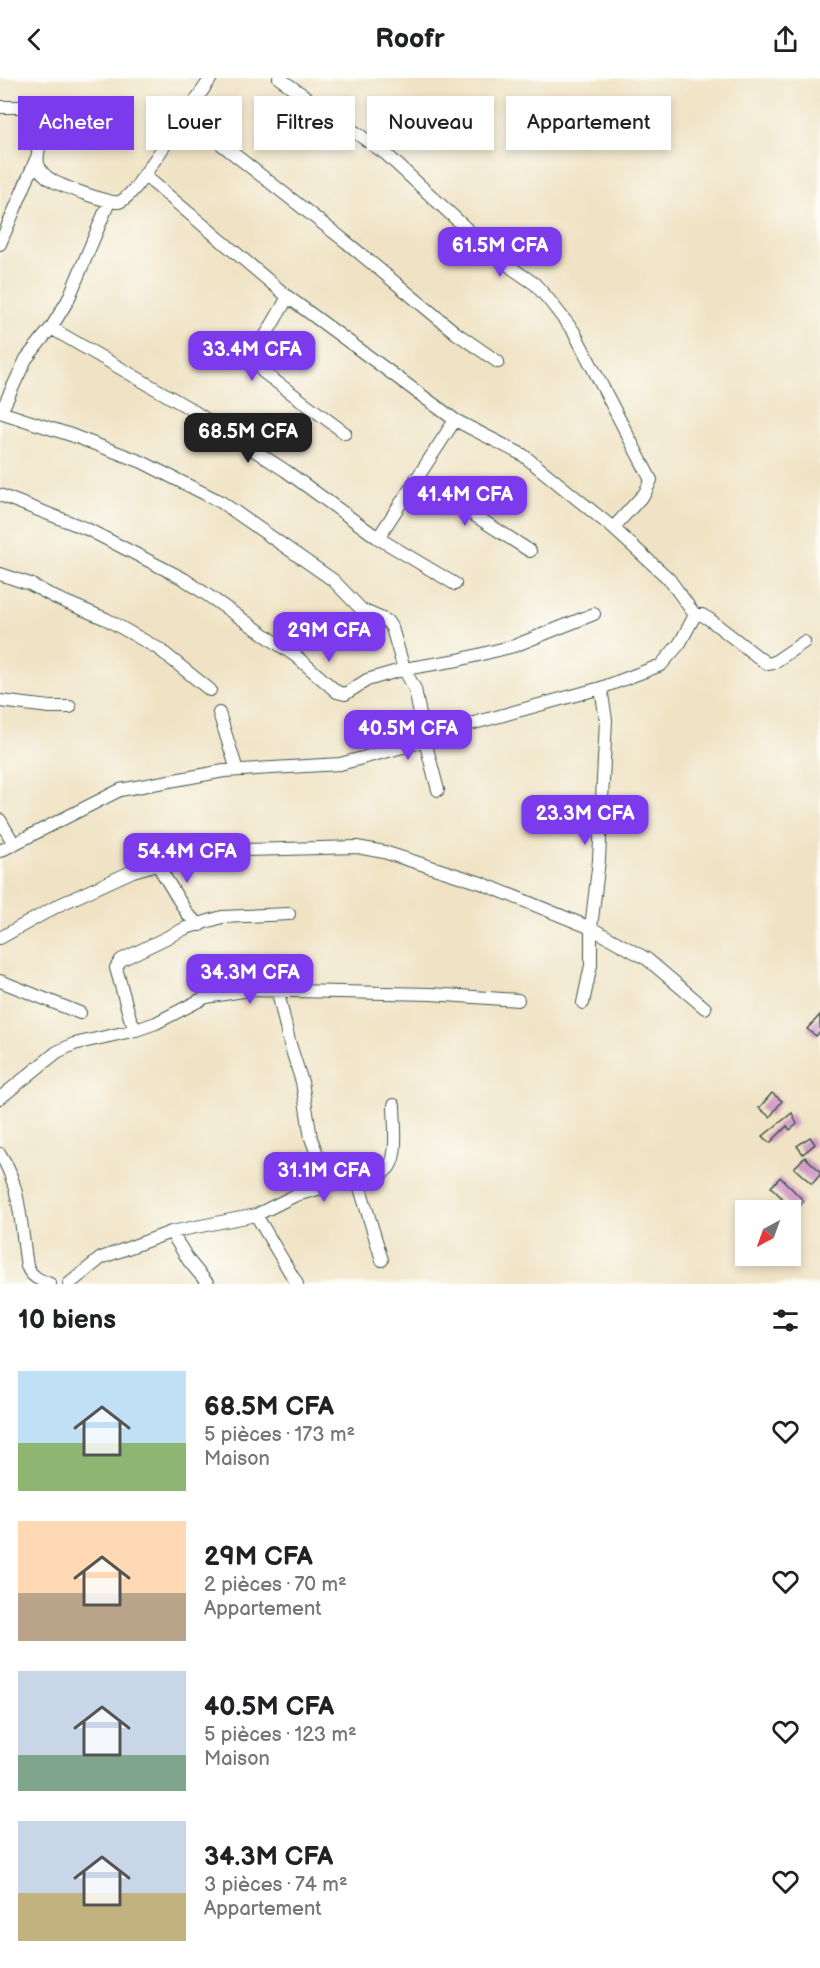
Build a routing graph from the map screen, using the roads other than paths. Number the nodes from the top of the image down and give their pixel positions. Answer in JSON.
{"nodes":[{"id":1,"x":211,"y":78,"type":"edge"},
{"id":2,"x":279,"y":78,"type":"edge"},
{"id":3,"x":198,"y":96,"type":"edge"},
{"id":4,"x":0,"y":107,"type":"edge"},
{"id":5,"x":161,"y":150,"type":"edge"},
{"id":6,"x":229,"y":150,"type":"edge"},
{"id":7,"x":38,"y":156,"type":"junction"},
{"id":8,"x":144,"y":175,"type":"junction"},
{"id":9,"x":109,"y":202,"type":"junction"},
{"id":10,"x":0,"y":244,"type":"edge"},
{"id":11,"x":288,"y":297,"type":"junction"},
{"id":12,"x":51,"y":327,"type":"junction"},
{"id":13,"x":498,"y":362,"type":"dead end"},
{"id":14,"x":0,"y":412,"type":"edge"},
{"id":15,"x":455,"y":420,"type":"junction"},
{"id":16,"x":345,"y":433,"type":"dead end"},
{"id":17,"x":416,"y":478,"type":"junction"},
{"id":18,"x":0,"y":495,"type":"edge"},
{"id":19,"x":613,"y":528,"type":"junction"},
{"id":20,"x":378,"y":538,"type":"junction"},
{"id":21,"x":530,"y":551,"type":"dead end"},
{"id":22,"x":0,"y":574,"type":"edge"},
{"id":23,"x":455,"y":584,"type":"dead end"},
{"id":24,"x":594,"y":614,"type":"dead end"},
{"id":25,"x":695,"y":615,"type":"junction"},
{"id":26,"x":804,"y":642,"type":"dead end"},
{"id":27,"x":404,"y":669,"type":"junction"},
{"id":28,"x":601,"y":688,"type":"junction"},
{"id":29,"x":210,"y":690,"type":"dead end"},
{"id":30,"x":0,"y":701,"type":"edge"},
{"id":31,"x":70,"y":707,"type":"dead end"},
{"id":32,"x":219,"y":713,"type":"dead end"},
{"id":33,"x":425,"y":741,"type":"junction"},
{"id":34,"x":237,"y":770,"type":"junction"},
{"id":35,"x":438,"y":790,"type":"dead end"},
{"id":36,"x":0,"y":820,"type":"edge"},
{"id":37,"x":14,"y":844,"type":"junction"},
{"id":38,"x":0,"y":851,"type":"edge"},
{"id":39,"x":157,"y":864,"type":"junction"},
{"id":40,"x":289,"y":914,"type":"dead end"},
{"id":41,"x":200,"y":924,"type":"junction"},
{"id":42,"x":591,"y":928,"type":"junction"},
{"id":43,"x":0,"y":938,"type":"edge"},
{"id":44,"x":0,"y":981,"type":"edge"},
{"id":45,"x":278,"y":992,"type":"junction"},
{"id":46,"x":518,"y":1000,"type":"dead end"},
{"id":47,"x":583,"y":1003,"type":"dead end"},
{"id":48,"x":705,"y":1008,"type":"dead end"},
{"id":49,"x":80,"y":1013,"type":"dead end"},
{"id":50,"x":136,"y":1030,"type":"junction"},
{"id":51,"x":0,"y":1098,"type":"edge"},
{"id":52,"x":394,"y":1105,"type":"dead end"},
{"id":53,"x":0,"y":1154,"type":"edge"},
{"id":54,"x":357,"y":1179,"type":"junction"},
{"id":55,"x":329,"y":1186,"type":"junction"},
{"id":56,"x":256,"y":1215,"type":"junction"},
{"id":57,"x":171,"y":1232,"type":"junction"},
{"id":58,"x":382,"y":1260,"type":"dead end"},
{"id":59,"x":50,"y":1284,"type":"edge"},
{"id":60,"x":69,"y":1284,"type":"edge"},
{"id":61,"x":208,"y":1284,"type":"edge"},
{"id":62,"x":297,"y":1284,"type":"edge"}],
"edges":[{"from":1,"to":3,"type":"street"},
{"from":2,"to":19,"type":"street"},
{"from":4,"to":7,"type":"street"},
{"from":5,"to":8,"type":"street"},
{"from":6,"to":13,"type":"street"},
{"from":7,"to":9,"type":"street"},
{"from":7,"to":10,"type":"street"},
{"from":8,"to":9,"type":"street"},
{"from":8,"to":11,"type":"street"},
{"from":9,"to":12,"type":"street"},
{"from":11,"to":15,"type":"street"},
{"from":11,"to":16,"type":"street"},
{"from":12,"to":14,"type":"street"},
{"from":12,"to":20,"type":"street"},
{"from":14,"to":27,"type":"street"},
{"from":15,"to":17,"type":"street"},
{"from":15,"to":19,"type":"street"},
{"from":17,"to":20,"type":"street"},
{"from":17,"to":21,"type":"street"},
{"from":18,"to":27,"type":"street"},
{"from":19,"to":25,"type":"street"},
{"from":20,"to":23,"type":"street"},
{"from":22,"to":29,"type":"street"},
{"from":24,"to":27,"type":"street"},
{"from":25,"to":26,"type":"street"},
{"from":25,"to":28,"type":"street"},
{"from":27,"to":33,"type":"street"},
{"from":28,"to":33,"type":"street"},
{"from":28,"to":42,"type":"street"},
{"from":30,"to":31,"type":"street"},
{"from":32,"to":34,"type":"street"},
{"from":33,"to":34,"type":"street"},
{"from":33,"to":35,"type":"street"},
{"from":34,"to":37,"type":"street"},
{"from":36,"to":37,"type":"street"},
{"from":37,"to":38,"type":"street"},
{"from":39,"to":41,"type":"street"},
{"from":39,"to":42,"type":"street"},
{"from":39,"to":43,"type":"street"},
{"from":40,"to":41,"type":"street"},
{"from":41,"to":50,"type":"street"},
{"from":42,"to":47,"type":"street"},
{"from":42,"to":48,"type":"street"},
{"from":44,"to":49,"type":"street"},
{"from":45,"to":46,"type":"street"},
{"from":45,"to":50,"type":"street"},
{"from":45,"to":55,"type":"street"},
{"from":50,"to":51,"type":"street"},
{"from":52,"to":54,"type":"street"},
{"from":53,"to":59,"type":"street"},
{"from":54,"to":55,"type":"street"},
{"from":54,"to":58,"type":"street"},
{"from":55,"to":56,"type":"street"},
{"from":56,"to":57,"type":"street"},
{"from":56,"to":62,"type":"street"},
{"from":57,"to":60,"type":"street"},
{"from":57,"to":61,"type":"street"}]}
